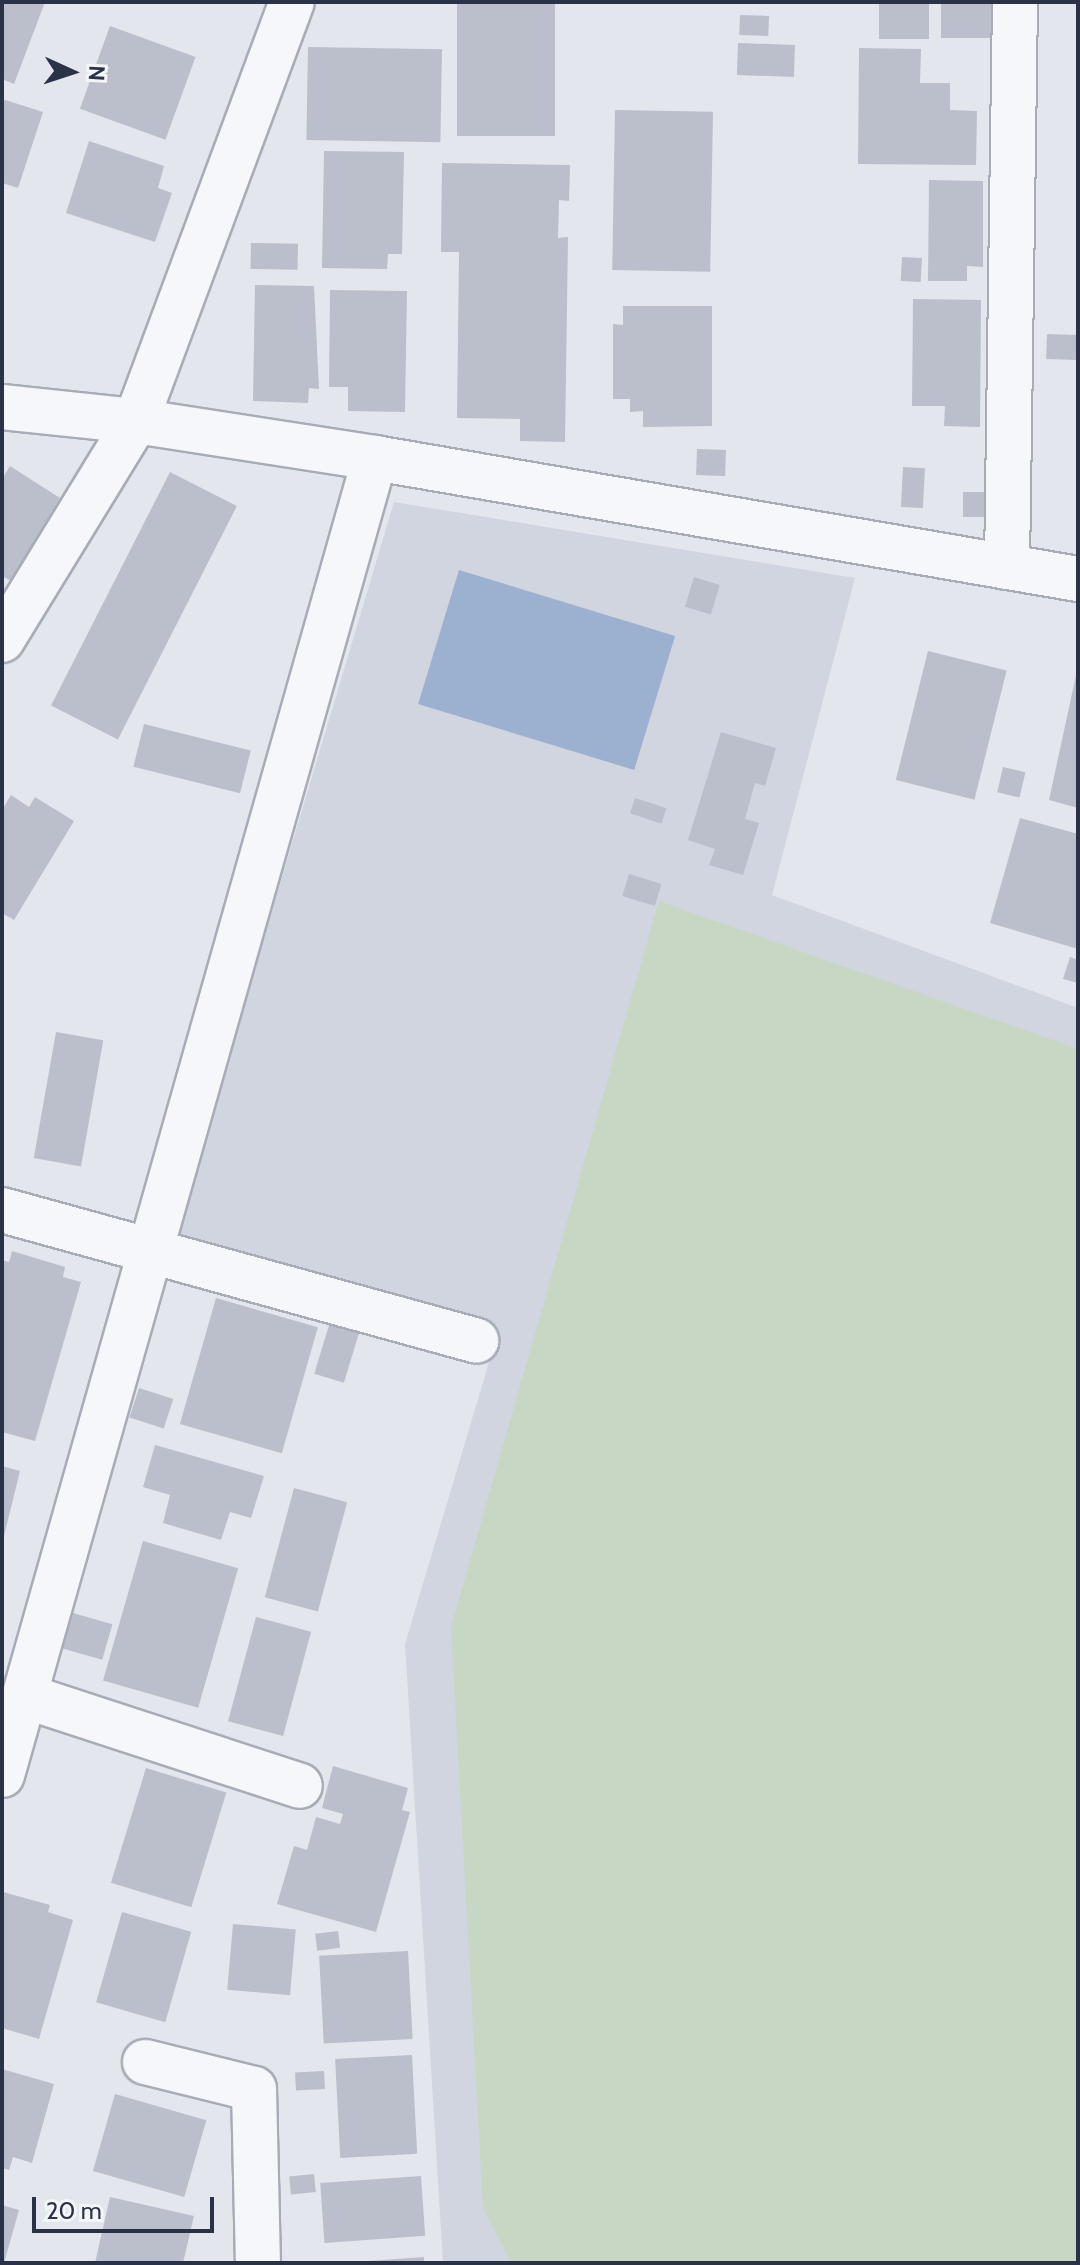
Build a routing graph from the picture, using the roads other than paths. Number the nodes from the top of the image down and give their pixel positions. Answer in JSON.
{"nodes":[{"id":1,"x":292,"y":2,"type":"edge"},
{"id":2,"x":1015,"y":2,"type":"edge"},
{"id":3,"x":2,"y":407,"type":"edge"},
{"id":4,"x":136,"y":421,"type":"junction"},
{"id":5,"x":375,"y":458,"type":"junction"},
{"id":6,"x":1007,"y":567,"type":"junction"},
{"id":7,"x":1078,"y":579,"type":"edge"},
{"id":8,"x":2,"y":640,"type":"edge"},
{"id":9,"x":2,"y":1210,"type":"edge"},
{"id":10,"x":154,"y":1252,"type":"junction"},
{"id":11,"x":476,"y":1341,"type":"dead end"},
{"id":12,"x":25,"y":1696,"type":"junction"},
{"id":13,"x":2,"y":1775,"type":"edge"},
{"id":14,"x":300,"y":1786,"type":"dead end"},
{"id":15,"x":145,"y":2062,"type":"dead end"},
{"id":16,"x":258,"y":2263,"type":"edge"}],
"edges":[{"from":1,"to":4,"type":"street"},
{"from":2,"to":6,"type":"street"},
{"from":3,"to":4,"type":"street"},
{"from":4,"to":5,"type":"street"},
{"from":4,"to":8,"type":"street"},
{"from":5,"to":6,"type":"street"},
{"from":5,"to":10,"type":"street"},
{"from":6,"to":7,"type":"street"},
{"from":9,"to":10,"type":"street"},
{"from":10,"to":11,"type":"street"},
{"from":10,"to":12,"type":"street"},
{"from":12,"to":13,"type":"street"},
{"from":12,"to":14,"type":"street"},
{"from":15,"to":16,"type":"street"}]}
